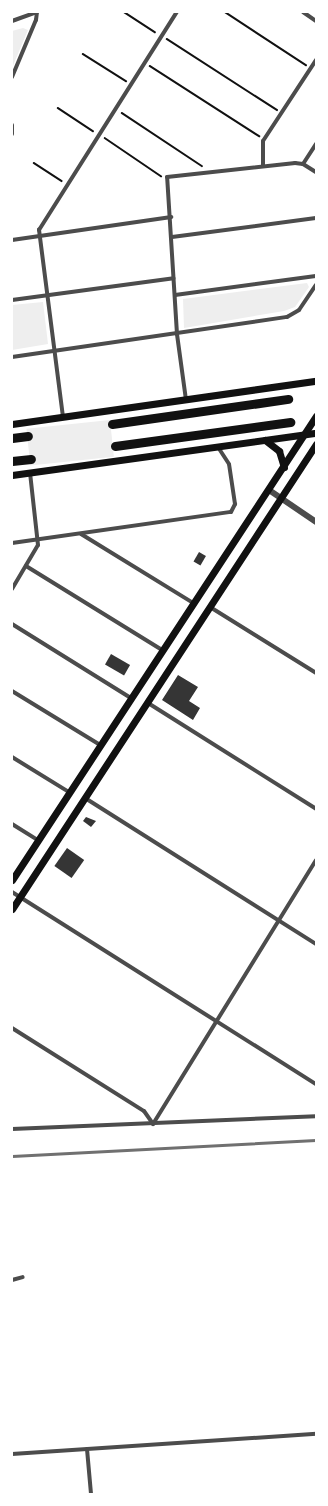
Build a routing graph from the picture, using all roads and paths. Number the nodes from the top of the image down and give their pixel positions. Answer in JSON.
{"nodes":[{"id":1,"x":37,"y":12,"type":"edge"},
{"id":2,"x":124,"y":12,"type":"edge"},
{"id":3,"x":177,"y":12,"type":"edge"},
{"id":4,"x":225,"y":12,"type":"edge"},
{"id":5,"x":303,"y":12,"type":"edge"},
{"id":6,"x":12,"y":21,"type":"edge"},
{"id":7,"x":316,"y":21,"type":"edge"},
{"id":8,"x":162,"y":36,"type":"junction"},
{"id":9,"x":83,"y":54,"type":"dead end"},
{"id":10,"x":316,"y":60,"type":"edge"},
{"id":11,"x":144,"y":63,"type":"junction"},
{"id":12,"x":311,"y":68,"type":"junction"},
{"id":13,"x":12,"y":77,"type":"edge"},
{"id":14,"x":131,"y":84,"type":"junction"},
{"id":15,"x":58,"y":108,"type":"dead end"},
{"id":16,"x":115,"y":109,"type":"junction"},
{"id":17,"x":282,"y":113,"type":"junction"},
{"id":18,"x":12,"y":125,"type":"edge"},
{"id":19,"x":12,"y":134,"type":"edge"},
{"id":20,"x":98,"y":134,"type":"junction"},
{"id":21,"x":265,"y":139,"type":"junction"},
{"id":22,"x":316,"y":144,"type":"edge"},
{"id":23,"x":34,"y":163,"type":"dead end"},
{"id":24,"x":303,"y":164,"type":"junction"},
{"id":25,"x":263,"y":166,"type":"junction"},
{"id":26,"x":212,"y":172,"type":"junction"},
{"id":27,"x":316,"y":172,"type":"edge"},
{"id":28,"x":167,"y":177,"type":"junction"},
{"id":29,"x":67,"y":184,"type":"junction"},
{"id":30,"x":171,"y":217,"type":"junction"},
{"id":31,"x":316,"y":218,"type":"edge"},
{"id":32,"x":38,"y":236,"type":"junction"},
{"id":33,"x":172,"y":237,"type":"junction"},
{"id":34,"x":12,"y":240,"type":"edge"},
{"id":35,"x":316,"y":276,"type":"edge"},
{"id":36,"x":174,"y":278,"type":"junction"},
{"id":37,"x":316,"y":285,"type":"edge"},
{"id":38,"x":312,"y":292,"type":"junction"},
{"id":39,"x":46,"y":295,"type":"junction"},
{"id":40,"x":175,"y":295,"type":"junction"},
{"id":41,"x":316,"y":295,"type":"edge"},
{"id":42,"x":12,"y":300,"type":"edge"},
{"id":43,"x":177,"y":334,"type":"junction"},
{"id":44,"x":54,"y":351,"type":"junction"},
{"id":45,"x":12,"y":357,"type":"edge"},
{"id":46,"x":316,"y":381,"type":"edge"},
{"id":47,"x":288,"y":399,"type":"dead end"},
{"id":48,"x":186,"y":400,"type":"junction"},
{"id":49,"x":316,"y":416,"type":"edge"},
{"id":50,"x":63,"y":417,"type":"junction"},
{"id":51,"x":290,"y":422,"type":"dead end"},
{"id":52,"x":12,"y":424,"type":"edge"},
{"id":53,"x":112,"y":424,"type":"dead end"},
{"id":54,"x":316,"y":433,"type":"edge"},
{"id":55,"x":304,"y":435,"type":"junction"},
{"id":56,"x":28,"y":436,"type":"dead end"},
{"id":57,"x":12,"y":438,"type":"edge"},
{"id":58,"x":265,"y":440,"type":"junction"},
{"id":59,"x":316,"y":444,"type":"edge"},
{"id":60,"x":115,"y":446,"type":"dead end"},
{"id":61,"x":217,"y":446,"type":"junction"},
{"id":62,"x":31,"y":458,"type":"dead end"},
{"id":63,"x":12,"y":461,"type":"edge"},
{"id":64,"x":284,"y":467,"type":"junction"},
{"id":65,"x":30,"y":472,"type":"junction"},
{"id":66,"x":12,"y":475,"type":"edge"},
{"id":67,"x":269,"y":490,"type":"junction"},
{"id":68,"x":281,"y":498,"type":"junction"},
{"id":69,"x":316,"y":522,"type":"edge"},
{"id":70,"x":81,"y":534,"type":"junction"},
{"id":71,"x":38,"y":540,"type":"junction"},
{"id":72,"x":12,"y":543,"type":"edge"},
{"id":73,"x":26,"y":566,"type":"junction"},
{"id":74,"x":12,"y":589,"type":"edge"},
{"id":75,"x":193,"y":603,"type":"junction"},
{"id":76,"x":210,"y":607,"type":"junction"},
{"id":77,"x":12,"y":624,"type":"edge"},
{"id":78,"x":162,"y":650,"type":"junction"},
{"id":79,"x":316,"y":673,"type":"edge"},
{"id":80,"x":12,"y":691,"type":"edge"},
{"id":81,"x":131,"y":698,"type":"junction"},
{"id":82,"x":148,"y":703,"type":"junction"},
{"id":83,"x":100,"y":745,"type":"junction"},
{"id":84,"x":12,"y":757,"type":"edge"},
{"id":85,"x":69,"y":792,"type":"junction"},
{"id":86,"x":85,"y":798,"type":"junction"},
{"id":87,"x":316,"y":809,"type":"edge"},
{"id":88,"x":12,"y":824,"type":"edge"},
{"id":89,"x":38,"y":840,"type":"junction"},
{"id":90,"x":316,"y":860,"type":"edge"},
{"id":91,"x":12,"y":880,"type":"edge"},
{"id":92,"x":12,"y":892,"type":"edge"},
{"id":93,"x":20,"y":897,"type":"junction"},
{"id":94,"x":12,"y":909,"type":"edge"},
{"id":95,"x":279,"y":920,"type":"junction"},
{"id":96,"x":316,"y":944,"type":"edge"},
{"id":97,"x":217,"y":1021,"type":"junction"},
{"id":98,"x":12,"y":1028,"type":"edge"},
{"id":99,"x":316,"y":1084,"type":"edge"},
{"id":100,"x":316,"y":1116,"type":"edge"},
{"id":101,"x":153,"y":1124,"type":"junction"},
{"id":102,"x":12,"y":1129,"type":"edge"},
{"id":103,"x":23,"y":1277,"type":"dead end"},
{"id":104,"x":12,"y":1280,"type":"edge"},
{"id":105,"x":316,"y":1434,"type":"edge"},
{"id":106,"x":87,"y":1449,"type":"junction"},
{"id":107,"x":12,"y":1454,"type":"edge"},
{"id":108,"x":91,"y":1494,"type":"edge"}],
"edges":[{"from":1,"to":6,"type":"street"},
{"from":1,"to":13,"type":"street"},
{"from":2,"to":8,"type":"path"},
{"from":3,"to":8,"type":"street"},
{"from":4,"to":12,"type":"path"},
{"from":5,"to":7,"type":"street"},
{"from":8,"to":11,"type":"street"},
{"from":8,"to":17,"type":"path"},
{"from":9,"to":14,"type":"path"},
{"from":10,"to":12,"type":"street"},
{"from":11,"to":14,"type":"street"},
{"from":11,"to":21,"type":"path"},
{"from":12,"to":17,"type":"street"},
{"from":14,"to":16,"type":"street"},
{"from":15,"to":20,"type":"path"},
{"from":16,"to":20,"type":"street"},
{"from":16,"to":26,"type":"path"},
{"from":17,"to":21,"type":"street"},
{"from":18,"to":19,"type":"street"},
{"from":20,"to":28,"type":"path"},
{"from":20,"to":29,"type":"street"},
{"from":21,"to":25,"type":"street"},
{"from":22,"to":24,"type":"street"},
{"from":23,"to":29,"type":"path"},
{"from":24,"to":25,"type":"street"},
{"from":24,"to":27,"type":"street"},
{"from":25,"to":26,"type":"street"},
{"from":26,"to":28,"type":"street"},
{"from":28,"to":30,"type":"street"},
{"from":29,"to":32,"type":"street"},
{"from":30,"to":32,"type":"street"},
{"from":30,"to":33,"type":"street"},
{"from":31,"to":33,"type":"street"},
{"from":32,"to":34,"type":"street"},
{"from":32,"to":39,"type":"street"},
{"from":33,"to":36,"type":"street"},
{"from":35,"to":40,"type":"street"},
{"from":36,"to":39,"type":"street"},
{"from":36,"to":40,"type":"street"},
{"from":37,"to":38,"type":"street"},
{"from":38,"to":41,"type":"street"},
{"from":38,"to":43,"type":"street"},
{"from":39,"to":42,"type":"street"},
{"from":39,"to":44,"type":"street"},
{"from":40,"to":43,"type":"street"},
{"from":43,"to":44,"type":"street"},
{"from":43,"to":48,"type":"street"},
{"from":44,"to":45,"type":"street"},
{"from":44,"to":50,"type":"street"},
{"from":46,"to":48,"type":"main road"},
{"from":47,"to":53,"type":"highway"},
{"from":48,"to":50,"type":"main road"},
{"from":49,"to":55,"type":"main road"},
{"from":50,"to":52,"type":"main road"},
{"from":51,"to":60,"type":"highway"},
{"from":54,"to":55,"type":"main road"},
{"from":55,"to":58,"type":"main road"},
{"from":55,"to":64,"type":"main road"},
{"from":56,"to":57,"type":"highway"},
{"from":58,"to":61,"type":"main road"},
{"from":58,"to":64,"type":"main road"},
{"from":59,"to":68,"type":"main road"},
{"from":61,"to":65,"type":"main road"},
{"from":61,"to":70,"type":"street"},
{"from":62,"to":63,"type":"highway"},
{"from":64,"to":67,"type":"main road"},
{"from":65,"to":66,"type":"main road"},
{"from":65,"to":71,"type":"street"},
{"from":67,"to":68,"type":"street"},
{"from":67,"to":75,"type":"main road"},
{"from":68,"to":69,"type":"street"},
{"from":68,"to":76,"type":"main road"},
{"from":70,"to":71,"type":"street"},
{"from":70,"to":75,"type":"street"},
{"from":71,"to":72,"type":"street"},
{"from":71,"to":73,"type":"street"},
{"from":73,"to":74,"type":"street"},
{"from":73,"to":78,"type":"street"},
{"from":75,"to":78,"type":"main road"},
{"from":76,"to":79,"type":"street"},
{"from":76,"to":82,"type":"main road"},
{"from":77,"to":81,"type":"street"},
{"from":78,"to":81,"type":"main road"},
{"from":80,"to":83,"type":"street"},
{"from":81,"to":83,"type":"main road"},
{"from":82,"to":86,"type":"main road"},
{"from":82,"to":87,"type":"street"},
{"from":83,"to":85,"type":"main road"},
{"from":84,"to":85,"type":"street"},
{"from":85,"to":89,"type":"main road"},
{"from":86,"to":93,"type":"main road"},
{"from":86,"to":95,"type":"street"},
{"from":88,"to":89,"type":"street"},
{"from":89,"to":91,"type":"main road"},
{"from":90,"to":95,"type":"street"},
{"from":92,"to":93,"type":"street"},
{"from":93,"to":94,"type":"main road"},
{"from":93,"to":97,"type":"street"},
{"from":95,"to":96,"type":"street"},
{"from":95,"to":97,"type":"street"},
{"from":97,"to":99,"type":"street"},
{"from":97,"to":101,"type":"street"},
{"from":98,"to":101,"type":"street"},
{"from":100,"to":101,"type":"street"},
{"from":101,"to":102,"type":"street"},
{"from":103,"to":104,"type":"street"},
{"from":105,"to":106,"type":"street"},
{"from":106,"to":107,"type":"street"},
{"from":106,"to":108,"type":"street"}]}
